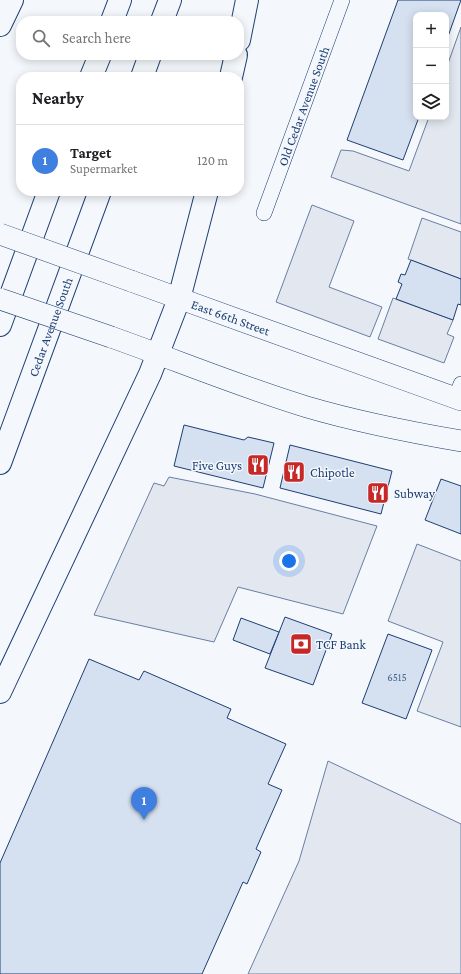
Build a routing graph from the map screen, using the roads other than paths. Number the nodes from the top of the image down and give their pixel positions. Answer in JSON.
{"nodes":[{"id":1,"x":12,"y":0,"type":"edge"},
{"id":2,"x":120,"y":0,"type":"edge"},
{"id":3,"x":170,"y":0,"type":"edge"},
{"id":4,"x":247,"y":0,"type":"edge"},
{"id":5,"x":342,"y":0,"type":"edge"},
{"id":6,"x":114,"y":16,"type":"edge"},
{"id":7,"x":164,"y":16,"type":"edge"},
{"id":8,"x":244,"y":16,"type":"edge"},
{"id":9,"x":0,"y":26,"type":"edge"},
{"id":10,"x":98,"y":60,"type":"edge"},
{"id":11,"x":148,"y":60,"type":"edge"},
{"id":12,"x":235,"y":60,"type":"edge"},
{"id":13,"x":93,"y":72,"type":"edge"},
{"id":14,"x":144,"y":72,"type":"edge"},
{"id":15,"x":232,"y":72,"type":"edge"},
{"id":16,"x":47,"y":196,"type":"edge"},
{"id":17,"x":98,"y":196,"type":"edge"},
{"id":18,"x":206,"y":196,"type":"edge"},
{"id":19,"x":264,"y":212,"type":"dead end"},
{"id":20,"x":0,"y":234,"type":"edge"},
{"id":21,"x":0,"y":299,"type":"edge"},
{"id":22,"x":179,"y":299,"type":"junction"},
{"id":23,"x":0,"y":325,"type":"edge"},
{"id":24,"x":158,"y":354,"type":"junction"},
{"id":25,"x":459,"y":394,"type":"edge"},
{"id":26,"x":461,"y":441,"type":"edge"},
{"id":27,"x":0,"y":464,"type":"edge"},
{"id":28,"x":0,"y":692,"type":"edge"}],
"edges":[{"from":1,"to":9,"type":"highway"},
{"from":2,"to":6,"type":"highway"},
{"from":3,"to":7,"type":"highway"},
{"from":4,"to":8,"type":"highway"},
{"from":5,"to":19,"type":"street","name":"Old Cedar Avenue South"},
{"from":10,"to":13,"type":"highway"},
{"from":11,"to":14,"type":"highway"},
{"from":12,"to":15,"type":"highway"},
{"from":16,"to":23,"type":"highway"},
{"from":17,"to":27,"type":"highway","name":"Cedar Avenue South"},
{"from":18,"to":22,"type":"highway"},
{"from":20,"to":22,"type":"main road","name":"East 66th Street","bridge":true},
{"from":21,"to":24,"type":"main road","bridge":true},
{"from":22,"to":24,"type":"highway"},
{"from":22,"to":25,"type":"main road","name":"East 66th Street"},
{"from":24,"to":26,"type":"main road"},
{"from":24,"to":28,"type":"highway"}]}
